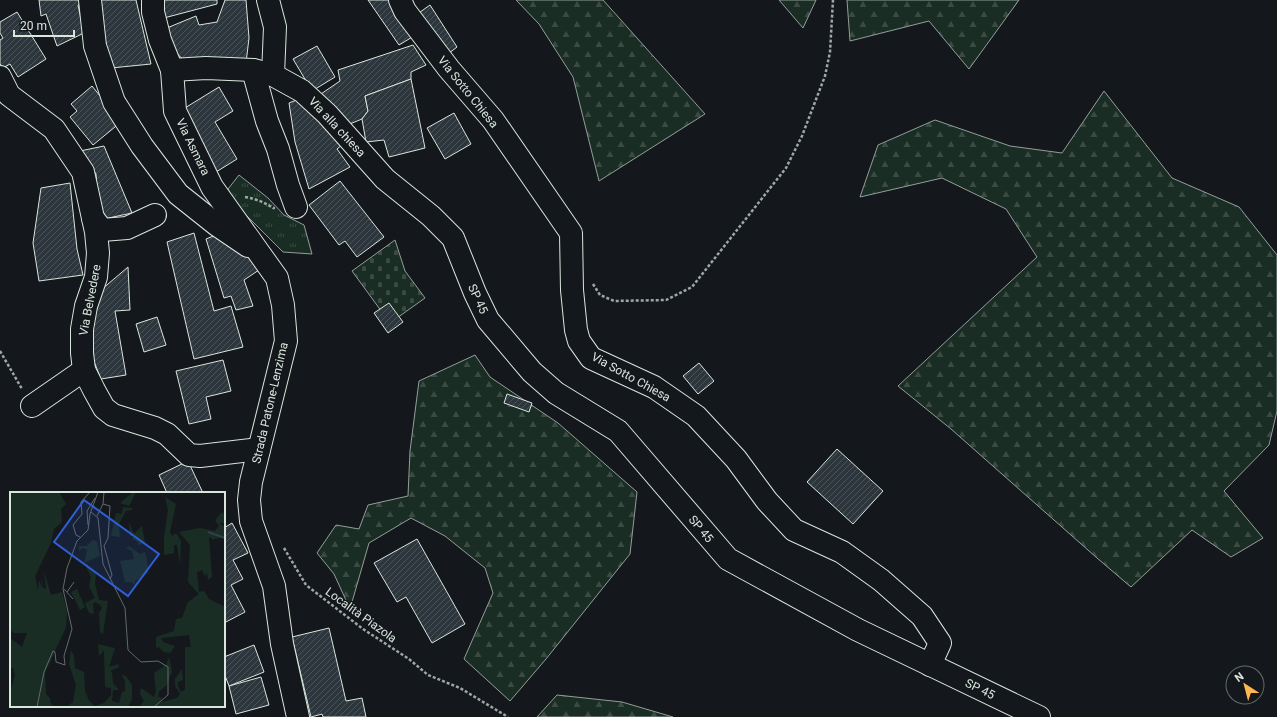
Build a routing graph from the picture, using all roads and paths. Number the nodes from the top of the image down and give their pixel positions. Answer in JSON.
{"nodes":[{"id":1,"x":90,"y":0,"type":"edge"},
{"id":2,"x":153,"y":0,"type":"edge"},
{"id":3,"x":268,"y":0,"type":"edge"},
{"id":4,"x":400,"y":0,"type":"edge"},
{"id":5,"x":833,"y":0,"type":"edge"},
{"id":6,"x":172,"y":70,"type":"junction"},
{"id":7,"x":263,"y":73,"type":"junction"},
{"id":8,"x":0,"y":77,"type":"edge"},
{"id":9,"x":296,"y":207,"type":"dead end"},
{"id":10,"x":155,"y":214,"type":"dead end"},
{"id":11,"x":93,"y":218,"type":"junction"},
{"id":12,"x":453,"y":238,"type":"joint"},
{"id":13,"x":263,"y":258,"type":"junction"},
{"id":14,"x":593,"y":283,"type":"dead end"},
{"id":15,"x":0,"y":352,"type":"edge"},
{"id":16,"x":84,"y":370,"type":"junction"},
{"id":17,"x":32,"y":406,"type":"joint"},
{"id":18,"x":259,"y":449,"type":"junction"},
{"id":19,"x":282,"y":543,"type":"dead end"},
{"id":20,"x":930,"y":665,"type":"junction"},
{"id":21,"x":298,"y":717,"type":"edge"},
{"id":22,"x":508,"y":717,"type":"edge"},
{"id":23,"x":1039,"y":717,"type":"edge"}],
"edges":[{"from":1,"to":13,"type":"street"},
{"from":2,"to":6,"type":"street","name":"Via Asmara"},
{"from":3,"to":7,"type":"street"},
{"from":4,"to":20,"type":"street","name":"Via Sotto Chiesa"},
{"from":5,"to":14,"type":"path"},
{"from":6,"to":7,"type":"street","name":"Via alla chiesa"},
{"from":6,"to":13,"type":"street","name":"Via Asmara"},
{"from":7,"to":9,"type":"street"},
{"from":7,"to":12,"type":"street","name":"Via alla chiesa"},
{"from":8,"to":11,"type":"street","name":"Via Belvedere"},
{"from":10,"to":11,"type":"street"},
{"from":11,"to":16,"type":"street","name":"Via Belvedere"},
{"from":12,"to":20,"type":"street","name":"SP 45"},
{"from":13,"to":18,"type":"street","name":"Strada Patone-Lenzima"},
{"from":15,"to":17,"type":"path"},
{"from":16,"to":17,"type":"street"},
{"from":16,"to":18,"type":"street","name":"Via Belvedere"},
{"from":18,"to":21,"type":"street","name":"Strada Patone-Lenzima"},
{"from":19,"to":22,"type":"path","name":"Località Piazola"},
{"from":20,"to":23,"type":"street","name":"SP 45"}]}
